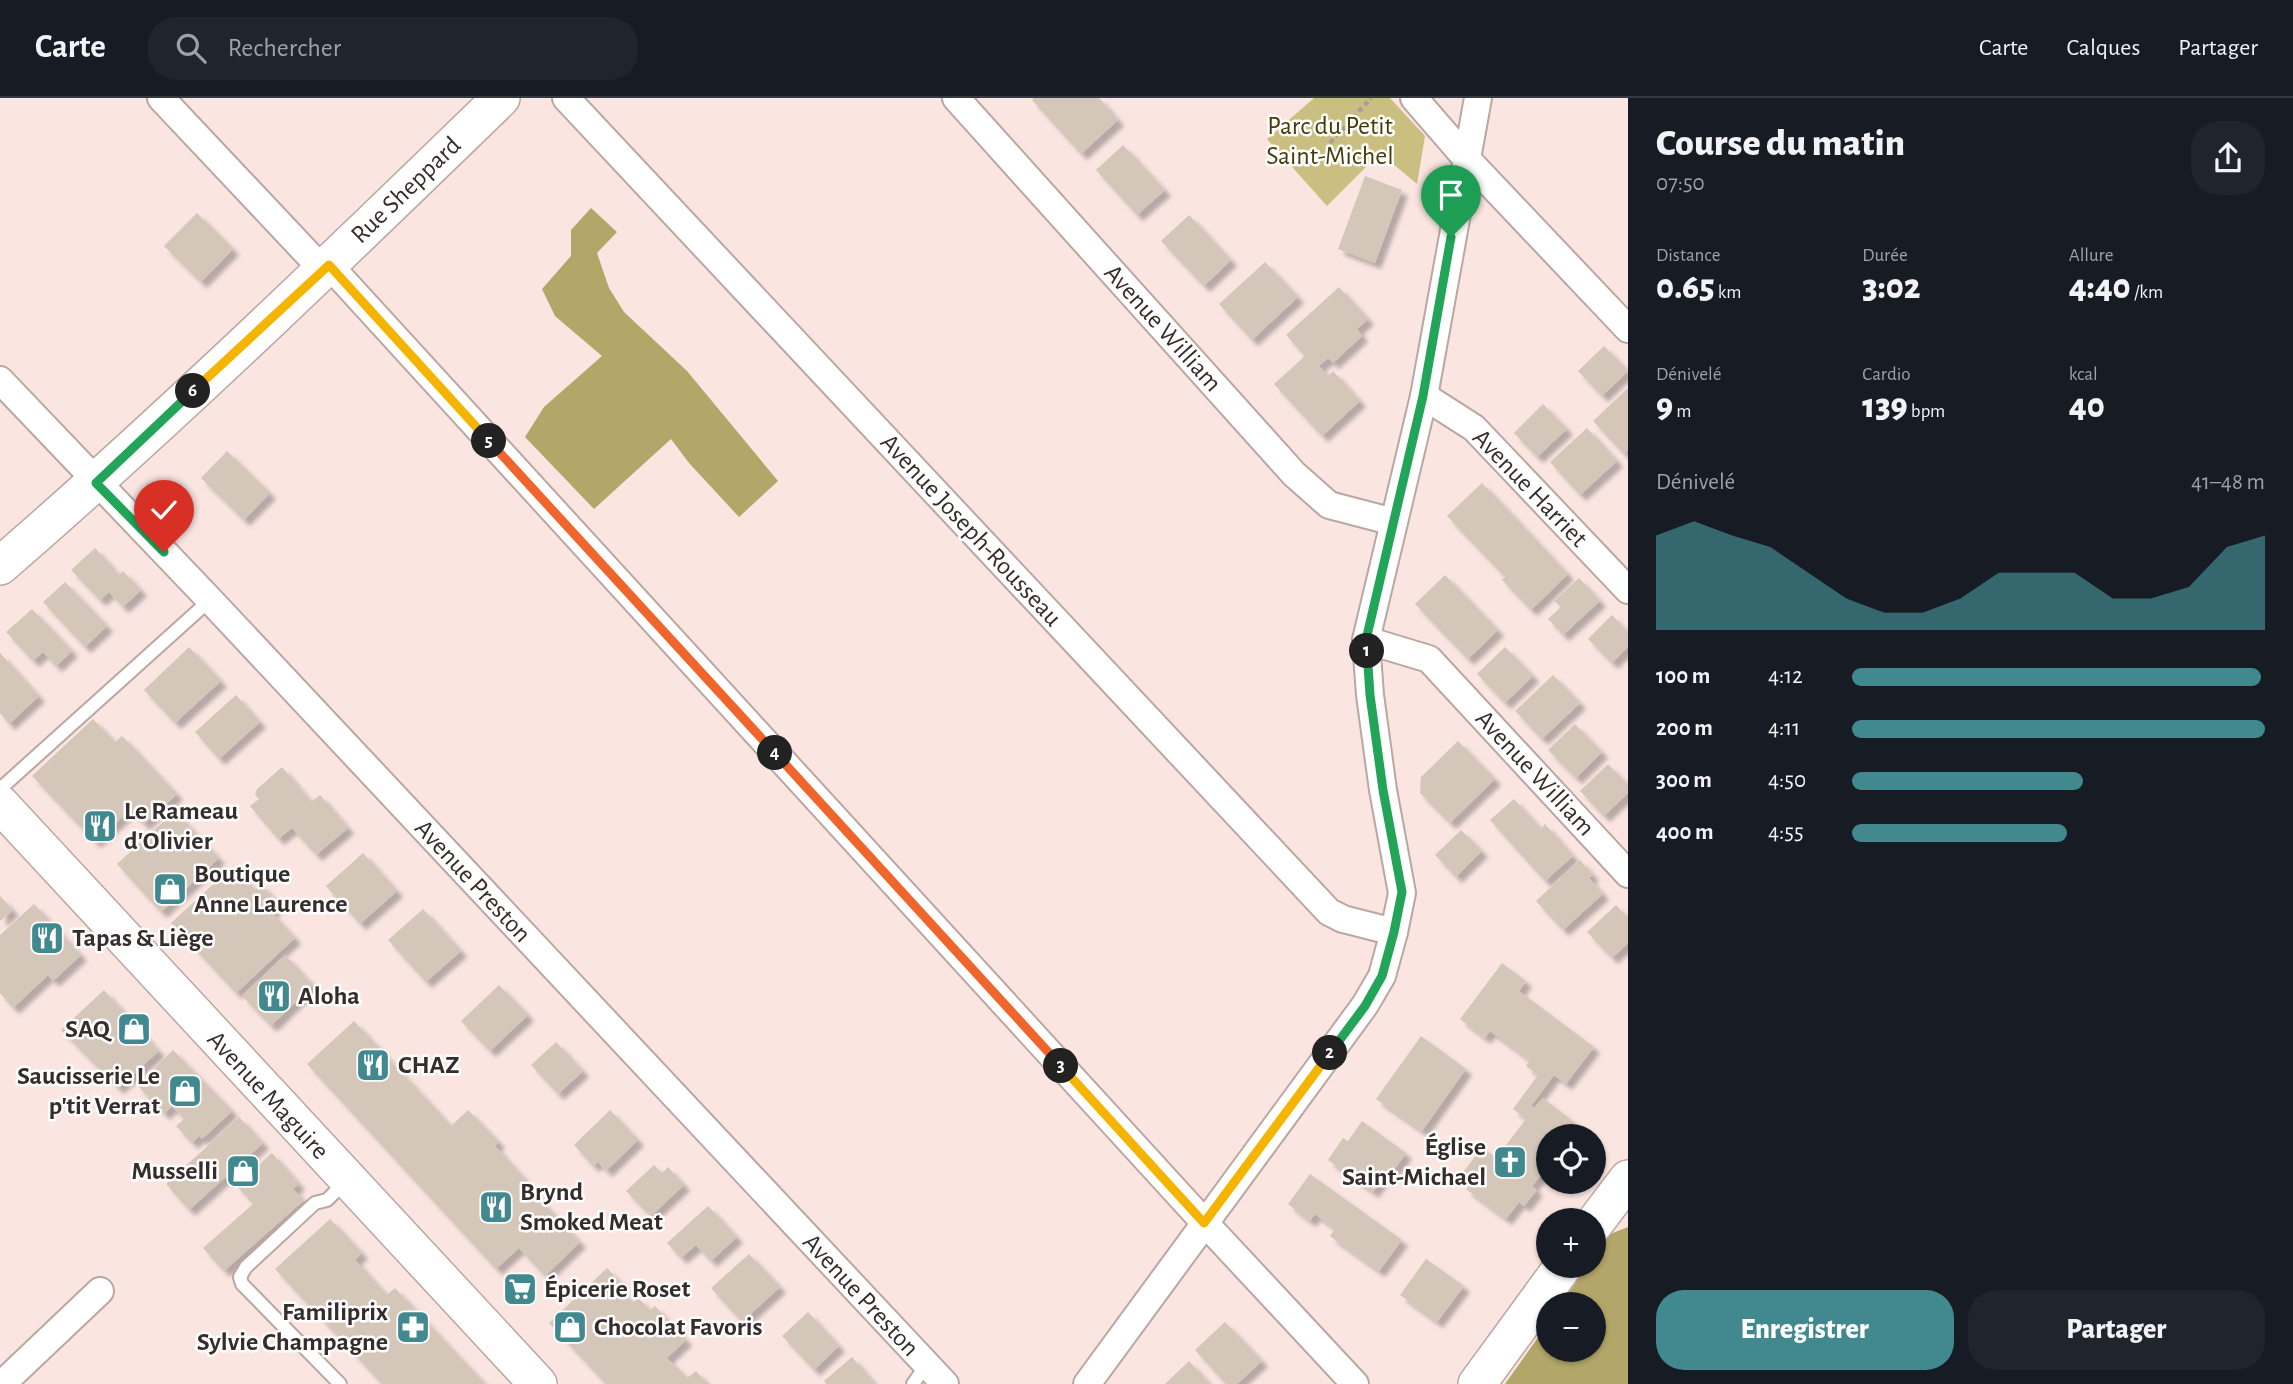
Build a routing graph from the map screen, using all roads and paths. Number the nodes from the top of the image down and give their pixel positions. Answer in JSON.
{"nodes":[{"id":1,"x":161,"y":98,"type":"edge"},
{"id":2,"x":501,"y":98,"type":"edge"},
{"id":3,"x":566,"y":98,"type":"edge"},
{"id":4,"x":1371,"y":98,"type":"edge"},
{"id":5,"x":1414,"y":98,"type":"edge"},
{"id":6,"x":1478,"y":98,"type":"edge"},
{"id":7,"x":960,"y":99,"type":"edge"},
{"id":8,"x":1330,"y":143,"type":"dead end"},
{"id":9,"x":1465,"y":157,"type":"junction"},
{"id":10,"x":326,"y":267,"type":"junction"},
{"id":11,"x":1628,"y":328,"type":"edge"},
{"id":12,"x":0,"y":380,"type":"edge"},
{"id":13,"x":1423,"y":396,"type":"junction"},
{"id":14,"x":96,"y":483,"type":"junction"},
{"id":15,"x":1394,"y":522,"type":"junction"},
{"id":16,"x":0,"y":565,"type":"edge"},
{"id":17,"x":1628,"y":590,"type":"edge"},
{"id":18,"x":210,"y":600,"type":"junction"},
{"id":19,"x":1366,"y":640,"type":"junction"},
{"id":20,"x":0,"y":789,"type":"edge"},
{"id":21,"x":0,"y":804,"type":"edge"},
{"id":22,"x":1628,"y":874,"type":"edge"},
{"id":23,"x":1394,"y":932,"type":"junction"},
{"id":24,"x":1628,"y":1179,"type":"edge"},
{"id":25,"x":347,"y":1180,"type":"junction"},
{"id":26,"x":1606,"y":1208,"type":"edge"},
{"id":27,"x":1204,"y":1223,"type":"junction"},
{"id":28,"x":1554,"y":1278,"type":"edge"},
{"id":29,"x":100,"y":1291,"type":"dead end"},
{"id":30,"x":920,"y":1374,"type":"edge"},
{"id":31,"x":2,"y":1384,"type":"edge"},
{"id":32,"x":340,"y":1384,"type":"edge"},
{"id":33,"x":538,"y":1384,"type":"edge"},
{"id":34,"x":945,"y":1384,"type":"edge"},
{"id":35,"x":1087,"y":1384,"type":"edge"},
{"id":36,"x":1354,"y":1384,"type":"edge"},
{"id":37,"x":1477,"y":1384,"type":"edge"}],
"edges":[{"from":1,"to":10,"type":"street"},
{"from":2,"to":10,"type":"street","name":"Rue Sheppard"},
{"from":3,"to":23,"type":"street","name":"Avenue Joseph-Rousseau"},
{"from":4,"to":8,"type":"path"},
{"from":5,"to":9,"type":"street"},
{"from":6,"to":9,"type":"street"},
{"from":7,"to":15,"type":"street","name":"Avenue William"},
{"from":9,"to":11,"type":"street"},
{"from":9,"to":13,"type":"street"},
{"from":10,"to":14,"type":"street","name":"Rue Sheppard"},
{"from":10,"to":27,"type":"street"},
{"from":12,"to":14,"type":"street","name":"Avenue Preston"},
{"from":13,"to":15,"type":"street"},
{"from":13,"to":17,"type":"street","name":"Avenue Harriet"},
{"from":14,"to":16,"type":"street","name":"Rue Sheppard"},
{"from":14,"to":18,"type":"street","name":"Avenue Preston"},
{"from":15,"to":19,"type":"street"},
{"from":18,"to":20,"type":"lane"},
{"from":18,"to":30,"type":"street","name":"Avenue Preston"},
{"from":19,"to":22,"type":"street","name":"Avenue William"},
{"from":19,"to":23,"type":"street"},
{"from":21,"to":25,"type":"street","name":"Avenue Maguire"},
{"from":23,"to":27,"type":"street"},
{"from":24,"to":26,"type":"street"},
{"from":25,"to":32,"type":"lane"},
{"from":25,"to":33,"type":"street","name":"Avenue Maguire"},
{"from":27,"to":35,"type":"street"},
{"from":27,"to":36,"type":"street"},
{"from":28,"to":37,"type":"street"},
{"from":29,"to":31,"type":"street"},
{"from":30,"to":34,"type":"street","name":"Avenue Preston"}]}
